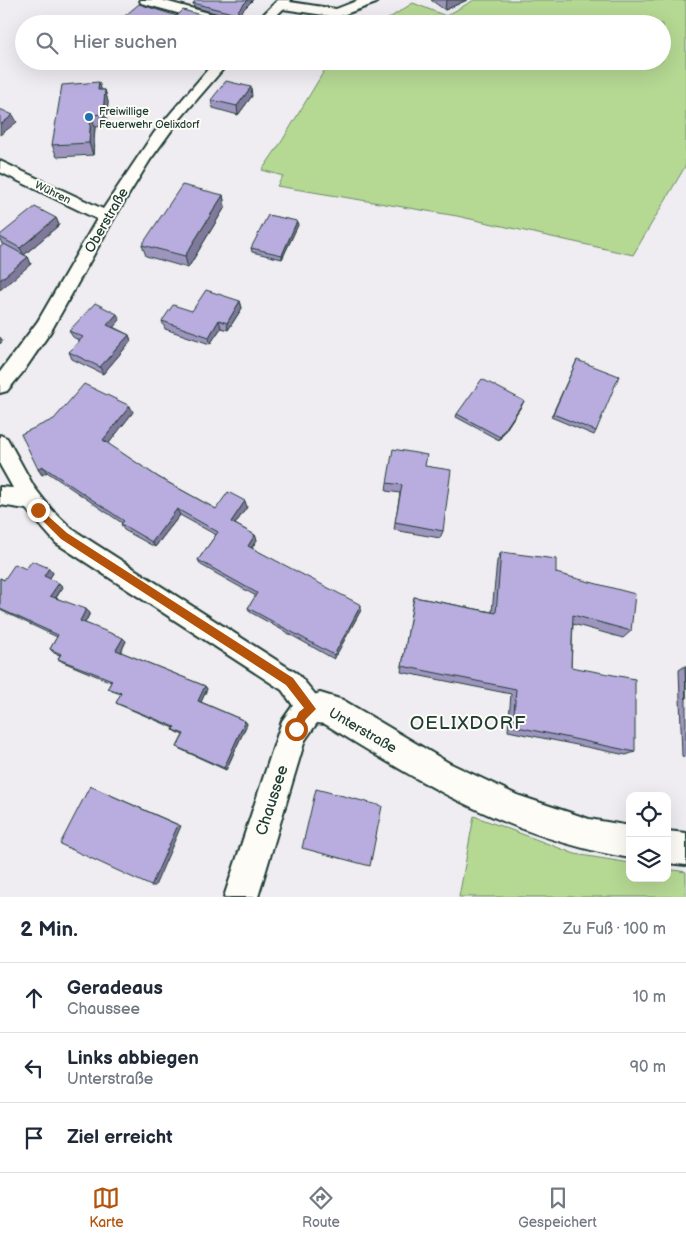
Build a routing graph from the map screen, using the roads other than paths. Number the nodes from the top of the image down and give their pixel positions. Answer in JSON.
{"nodes":[{"id":1,"x":146,"y":0,"type":"edge"},
{"id":2,"x":371,"y":0,"type":"edge"},
{"id":3,"x":166,"y":2,"type":"edge"},
{"id":4,"x":282,"y":2,"type":"edge"},
{"id":5,"x":206,"y":15,"type":"edge"},
{"id":6,"x":269,"y":15,"type":"edge"},
{"id":7,"x":215,"y":70,"type":"edge"},
{"id":8,"x":0,"y":166,"type":"edge"},
{"id":9,"x":106,"y":218,"type":"junction"},
{"id":10,"x":0,"y":385,"type":"edge"},
{"id":11,"x":0,"y":444,"type":"edge"},
{"id":12,"x":0,"y":496,"type":"edge"},
{"id":13,"x":30,"y":500,"type":"junction"},
{"id":14,"x":311,"y":709,"type":"junction"},
{"id":15,"x":626,"y":841,"type":"edge"},
{"id":16,"x":671,"y":847,"type":"edge"},
{"id":17,"x":686,"y":849,"type":"edge"},
{"id":18,"x":241,"y":897,"type":"edge"}],
"edges":[{"from":1,"to":3,"type":"street"},
{"from":2,"to":4,"type":"street"},
{"from":3,"to":5,"type":"street"},
{"from":4,"to":6,"type":"street"},
{"from":7,"to":9,"type":"street","name":"Oberstraße"},
{"from":8,"to":9,"type":"street","name":"Wühren"},
{"from":9,"to":10,"type":"street","name":"Oberstraße"},
{"from":11,"to":13,"type":"street","name":"Unterstraße"},
{"from":12,"to":13,"type":"street"},
{"from":13,"to":14,"type":"street","name":"Unterstraße"},
{"from":14,"to":15,"type":"street","name":"Unterstraße"},
{"from":14,"to":18,"type":"street","name":"Chaussee"},
{"from":16,"to":17,"type":"street"}]}
